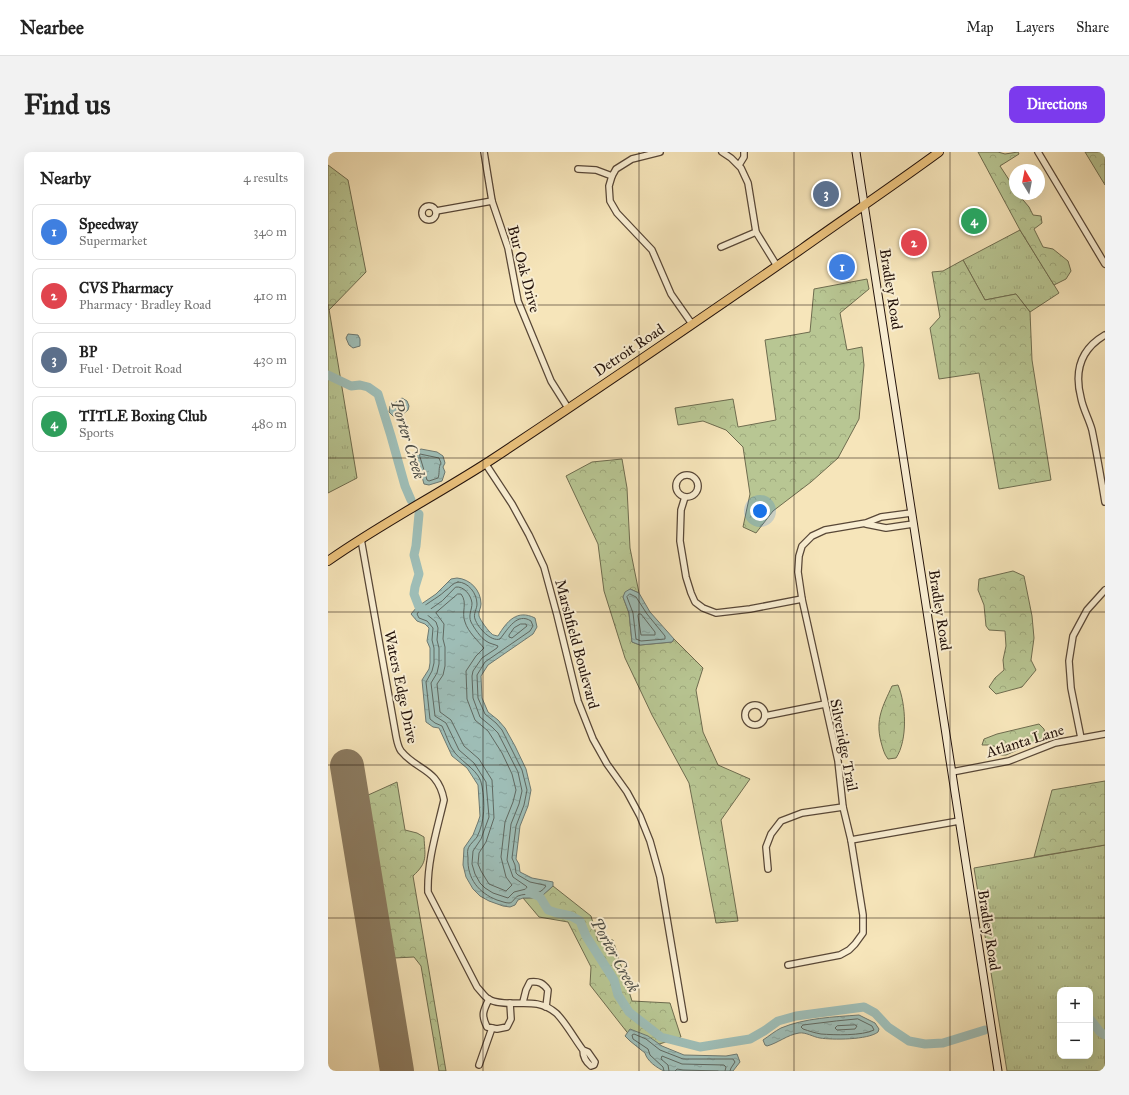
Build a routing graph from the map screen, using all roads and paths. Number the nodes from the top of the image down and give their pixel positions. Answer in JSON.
{"nodes":[{"id":1,"x":484,"y":152,"type":"edge"},
{"id":2,"x":660,"y":152,"type":"edge"},
{"id":3,"x":722,"y":152,"type":"edge"},
{"id":4,"x":744,"y":152,"type":"edge"},
{"id":5,"x":856,"y":152,"type":"edge"},
{"id":6,"x":939,"y":152,"type":"edge"},
{"id":7,"x":1038,"y":152,"type":"edge"},
{"id":8,"x":739,"y":165,"type":"junction"},
{"id":9,"x":578,"y":169,"type":"dead end"},
{"id":10,"x":612,"y":176,"type":"junction"},
{"id":11,"x":492,"y":201,"type":"junction"},
{"id":12,"x":865,"y":205,"type":"junction"},
{"id":13,"x":436,"y":211,"type":"dead end"},
{"id":14,"x":756,"y":232,"type":"junction"},
{"id":15,"x":721,"y":247,"type":"dead end"},
{"id":16,"x":1105,"y":264,"type":"edge"},
{"id":17,"x":777,"y":266,"type":"junction"},
{"id":18,"x":692,"y":324,"type":"junction"},
{"id":19,"x":1105,"y":335,"type":"edge"},
{"id":20,"x":568,"y":408,"type":"junction"},
{"id":21,"x":486,"y":463,"type":"junction"},
{"id":22,"x":685,"y":497,"type":"dead end"},
{"id":23,"x":1105,"y":502,"type":"edge"},
{"id":24,"x":911,"y":513,"type":"junction"},
{"id":25,"x":866,"y":524,"type":"junction"},
{"id":26,"x":913,"y":524,"type":"junction"},
{"id":27,"x":361,"y":539,"type":"junction"},
{"id":28,"x":328,"y":561,"type":"edge"},
{"id":29,"x":1105,"y":590,"type":"edge"},
{"id":30,"x":802,"y":599,"type":"junction"},
{"id":31,"x":825,"y":704,"type":"junction"},
{"id":32,"x":765,"y":716,"type":"dead end"},
{"id":33,"x":1105,"y":734,"type":"edge"},
{"id":34,"x":1081,"y":738,"type":"junction"},
{"id":35,"x":952,"y":772,"type":"junction"},
{"id":36,"x":843,"y":807,"type":"junction"},
{"id":37,"x":959,"y":821,"type":"junction"},
{"id":38,"x":851,"y":840,"type":"junction"},
{"id":39,"x":768,"y":869,"type":"dead end"},
{"id":40,"x":788,"y":966,"type":"dead end"},
{"id":41,"x":489,"y":999,"type":"junction"},
{"id":42,"x":523,"y":1002,"type":"junction"},
{"id":43,"x":510,"y":1003,"type":"junction"},
{"id":44,"x":546,"y":1007,"type":"junction"},
{"id":45,"x":684,"y":1019,"type":"dead end"},
{"id":46,"x":492,"y":1028,"type":"junction"},
{"id":47,"x":583,"y":1050,"type":"dead end"},
{"id":48,"x":479,"y":1065,"type":"dead end"},
{"id":49,"x":998,"y":1071,"type":"edge"}],
"edges":[{"from":1,"to":11,"type":"street","name":"Bur Oak Drive"},
{"from":2,"to":10,"type":"street"},
{"from":3,"to":8,"type":"street"},
{"from":4,"to":8,"type":"street"},
{"from":5,"to":12,"type":"street","name":"Bradley Road"},
{"from":6,"to":12,"type":"main road","name":"Detroit Road"},
{"from":7,"to":16,"type":"street"},
{"from":8,"to":14,"type":"street"},
{"from":9,"to":10,"type":"street"},
{"from":10,"to":18,"type":"street"},
{"from":11,"to":13,"type":"street"},
{"from":11,"to":20,"type":"street","name":"Bur Oak Drive"},
{"from":12,"to":17,"type":"main road","name":"Detroit Road"},
{"from":12,"to":24,"type":"street","name":"Bradley Road"},
{"from":14,"to":15,"type":"street"},
{"from":14,"to":17,"type":"street"},
{"from":17,"to":18,"type":"main road","name":"Detroit Road"},
{"from":18,"to":20,"type":"main road","name":"Detroit Road"},
{"from":19,"to":23,"type":"street"},
{"from":20,"to":21,"type":"main road","name":"Detroit Road"},
{"from":21,"to":27,"type":"main road","name":"Detroit Road"},
{"from":21,"to":45,"type":"street","name":"Marshfield Boulevard"},
{"from":22,"to":30,"type":"street"},
{"from":24,"to":25,"type":"street","name":"Silveridge Trail"},
{"from":24,"to":26,"type":"street","name":"Bradley Road"},
{"from":25,"to":26,"type":"street","name":"Silveridge Trail"},
{"from":25,"to":30,"type":"street","name":"Silveridge Trail"},
{"from":26,"to":35,"type":"street","name":"Bradley Road"},
{"from":27,"to":28,"type":"main road","name":"Detroit Road"},
{"from":27,"to":41,"type":"street","name":"Waters Edge Drive"},
{"from":29,"to":34,"type":"street"},
{"from":30,"to":31,"type":"street","name":"Silveridge Trail"},
{"from":31,"to":32,"type":"street"},
{"from":31,"to":36,"type":"street","name":"Silveridge Trail"},
{"from":33,"to":34,"type":"street","name":"Atlanta Lane"},
{"from":34,"to":35,"type":"street","name":"Atlanta Lane"},
{"from":35,"to":37,"type":"street","name":"Bradley Road"},
{"from":36,"to":38,"type":"street","name":"Silveridge Trail"},
{"from":36,"to":39,"type":"street"},
{"from":37,"to":38,"type":"street"},
{"from":37,"to":49,"type":"street","name":"Bradley Road"},
{"from":38,"to":40,"type":"street","name":"Silveridge Trail"},
{"from":41,"to":43,"type":"street"},
{"from":41,"to":46,"type":"street"},
{"from":42,"to":43,"type":"street"},
{"from":42,"to":44,"type":"street"},
{"from":42,"to":44,"type":"street"},
{"from":43,"to":46,"type":"street"},
{"from":44,"to":47,"type":"street"},
{"from":46,"to":48,"type":"street"}]}
